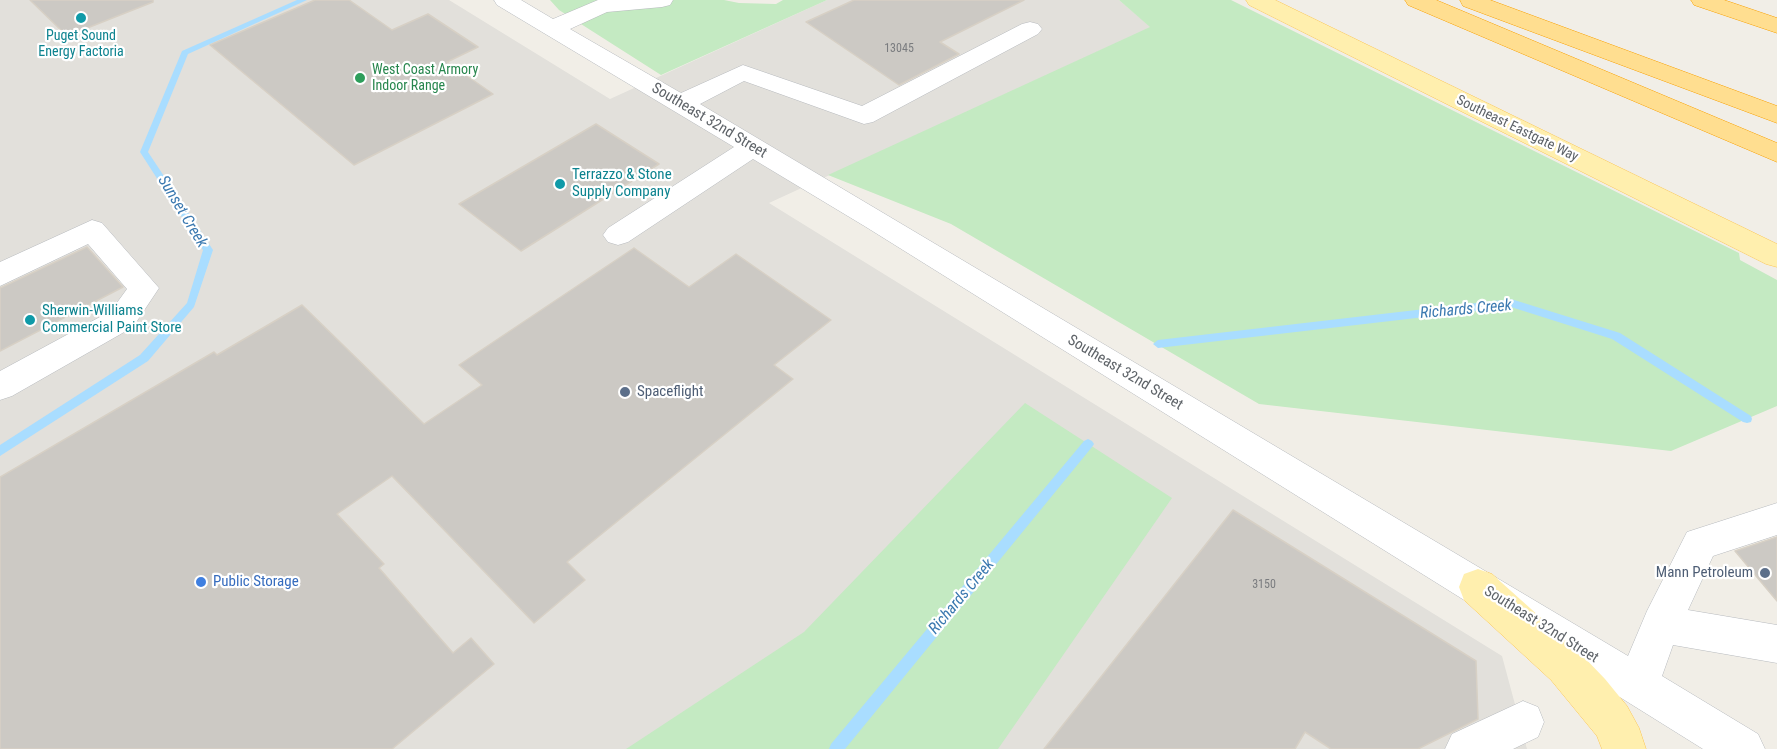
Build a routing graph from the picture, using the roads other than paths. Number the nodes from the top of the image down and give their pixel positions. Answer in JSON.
{"nodes":[{"id":1,"x":505,"y":0,"type":"edge"},
{"id":2,"x":662,"y":0,"type":"edge"},
{"id":3,"x":1257,"y":0,"type":"edge"},
{"id":4,"x":1416,"y":0,"type":"edge"},
{"id":5,"x":1469,"y":0,"type":"edge"},
{"id":6,"x":1702,"y":0,"type":"edge"},
{"id":7,"x":1777,"y":26,"type":"edge"},
{"id":8,"x":552,"y":28,"type":"junction"},
{"id":9,"x":1030,"y":29,"type":"dead end"},
{"id":10,"x":680,"y":104,"type":"junction"},
{"id":11,"x":1777,"y":115,"type":"edge"},
{"id":12,"x":753,"y":147,"type":"junction"},
{"id":13,"x":1777,"y":153,"type":"edge"},
{"id":14,"x":618,"y":236,"type":"dead end"},
{"id":15,"x":1777,"y":257,"type":"edge"},
{"id":16,"x":0,"y":275,"type":"edge"},
{"id":17,"x":0,"y":387,"type":"edge"},
{"id":18,"x":1777,"y":519,"type":"edge"},
{"id":19,"x":1479,"y":587,"type":"junction"},
{"id":20,"x":1661,"y":624,"type":"junction"},
{"id":21,"x":1777,"y":644,"type":"edge"},
{"id":22,"x":1638,"y":685,"type":"junction"},
{"id":23,"x":1523,"y":722,"type":"dead end"},
{"id":24,"x":1467,"y":749,"type":"edge"},
{"id":25,"x":1624,"y":749,"type":"edge"},
{"id":26,"x":1743,"y":749,"type":"edge"}],
"edges":[{"from":1,"to":8,"type":"street","name":"Southeast 32nd Street"},
{"from":2,"to":8,"type":"street"},
{"from":3,"to":15,"type":"main road","name":"Southeast Eastgate Way"},
{"from":4,"to":13,"type":"highway"},
{"from":5,"to":11,"type":"highway"},
{"from":6,"to":7,"type":"highway"},
{"from":8,"to":10,"type":"street","name":"Southeast 32nd Street"},
{"from":9,"to":10,"type":"street"},
{"from":10,"to":12,"type":"street","name":"Southeast 32nd Street"},
{"from":12,"to":14,"type":"street"},
{"from":12,"to":19,"type":"street","name":"Southeast 32nd Street"},
{"from":16,"to":17,"type":"street"},
{"from":18,"to":20,"type":"street"},
{"from":19,"to":22,"type":"street","name":"Southeast 32nd Street"},
{"from":19,"to":25,"type":"main road"},
{"from":20,"to":21,"type":"street"},
{"from":20,"to":22,"type":"street"},
{"from":22,"to":26,"type":"street","name":"Southeast 32nd Street"},
{"from":23,"to":24,"type":"street"}]}
